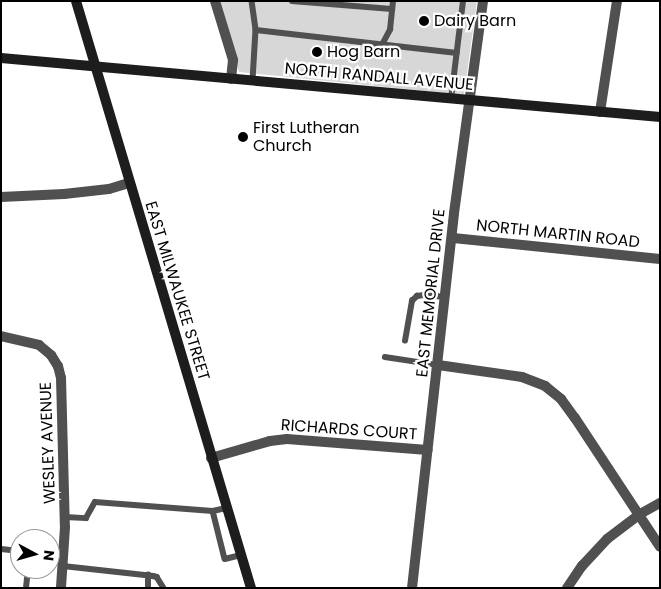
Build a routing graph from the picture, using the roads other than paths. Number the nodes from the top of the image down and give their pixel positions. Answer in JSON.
{"nodes":[{"id":1,"x":76,"y":1,"type":"edge"},
{"id":2,"x":215,"y":1,"type":"edge"},
{"id":3,"x":252,"y":1,"type":"edge"},
{"id":4,"x":292,"y":1,"type":"edge"},
{"id":5,"x":393,"y":1,"type":"edge"},
{"id":6,"x":463,"y":1,"type":"edge"},
{"id":7,"x":483,"y":1,"type":"edge"},
{"id":8,"x":617,"y":1,"type":"edge"},
{"id":9,"x":392,"y":9,"type":"junction"},
{"id":10,"x":256,"y":30,"type":"junction"},
{"id":11,"x":383,"y":43,"type":"junction"},
{"id":12,"x":457,"y":53,"type":"junction"},
{"id":13,"x":1,"y":58,"type":"edge"},
{"id":14,"x":95,"y":67,"type":"junction"},
{"id":15,"x":231,"y":79,"type":"junction"},
{"id":16,"x":253,"y":81,"type":"junction"},
{"id":17,"x":451,"y":99,"type":"junction"},
{"id":18,"x":470,"y":101,"type":"junction"},
{"id":19,"x":600,"y":112,"type":"junction"},
{"id":20,"x":660,"y":117,"type":"edge"},
{"id":21,"x":129,"y":183,"type":"junction"},
{"id":22,"x":1,"y":197,"type":"edge"},
{"id":23,"x":452,"y":238,"type":"junction"},
{"id":24,"x":660,"y":259,"type":"edge"},
{"id":25,"x":446,"y":297,"type":"junction"},
{"id":26,"x":1,"y":336,"type":"edge"},
{"id":27,"x":405,"y":341,"type":"dead end"},
{"id":28,"x":385,"y":356,"type":"dead end"},
{"id":29,"x":438,"y":365,"type":"junction"},
{"id":30,"x":428,"y":450,"type":"junction"},
{"id":31,"x":211,"y":458,"type":"junction"},
{"id":32,"x":660,"y":503,"type":"edge"},
{"id":33,"x":226,"y":508,"type":"junction"},
{"id":34,"x":213,"y":511,"type":"junction"},
{"id":35,"x":640,"y":514,"type":"junction"},
{"id":36,"x":65,"y":517,"type":"junction"},
{"id":37,"x":660,"y":547,"type":"edge"},
{"id":38,"x":60,"y":554,"type":"edge"},
{"id":39,"x":64,"y":554,"type":"junction"},
{"id":40,"x":241,"y":555,"type":"junction"},
{"id":41,"x":63,"y":566,"type":"junction"},
{"id":42,"x":148,"y":575,"type":"junction"},
{"id":43,"x":61,"y":588,"type":"edge"},
{"id":44,"x":148,"y":588,"type":"edge"},
{"id":45,"x":164,"y":588,"type":"edge"},
{"id":46,"x":251,"y":588,"type":"edge"},
{"id":47,"x":412,"y":588,"type":"edge"},
{"id":48,"x":567,"y":588,"type":"edge"}],
"edges":[{"from":1,"to":14,"type":"street","name":"EAST MILWAUKEE STREET"},
{"from":2,"to":15,"type":"street"},
{"from":3,"to":10,"type":"lane"},
{"from":4,"to":9,"type":"lane"},
{"from":5,"to":9,"type":"lane"},
{"from":6,"to":12,"type":"lane"},
{"from":7,"to":18,"type":"street","name":"EAST MEMORIAL DRIVE"},
{"from":8,"to":19,"type":"street"},
{"from":9,"to":11,"type":"lane"},
{"from":10,"to":11,"type":"lane"},
{"from":10,"to":16,"type":"lane"},
{"from":11,"to":12,"type":"lane"},
{"from":12,"to":17,"type":"lane"},
{"from":13,"to":14,"type":"street","name":"NORTH RANDALL AVENUE"},
{"from":14,"to":15,"type":"street","name":"NORTH RANDALL AVENUE"},
{"from":14,"to":21,"type":"street","name":"EAST MILWAUKEE STREET"},
{"from":15,"to":16,"type":"street","name":"NORTH RANDALL AVENUE"},
{"from":16,"to":17,"type":"street","name":"NORTH RANDALL AVENUE"},
{"from":17,"to":18,"type":"street","name":"NORTH RANDALL AVENUE"},
{"from":18,"to":19,"type":"street","name":"NORTH RANDALL AVENUE"},
{"from":18,"to":23,"type":"street","name":"EAST MEMORIAL DRIVE"},
{"from":19,"to":20,"type":"street","name":"NORTH RANDALL AVENUE"},
{"from":21,"to":22,"type":"street"},
{"from":21,"to":31,"type":"street","name":"EAST MILWAUKEE STREET"},
{"from":23,"to":24,"type":"street","name":"NORTH MARTIN ROAD"},
{"from":23,"to":25,"type":"street","name":"EAST MEMORIAL DRIVE"},
{"from":25,"to":27,"type":"lane"},
{"from":25,"to":29,"type":"street","name":"EAST MEMORIAL DRIVE"},
{"from":26,"to":36,"type":"street","name":"WESLEY AVENUE"},
{"from":28,"to":29,"type":"lane"},
{"from":29,"to":30,"type":"street","name":"EAST MEMORIAL DRIVE"},
{"from":29,"to":35,"type":"street"},
{"from":30,"to":31,"type":"street","name":"RICHARDS COURT"},
{"from":30,"to":47,"type":"street","name":"EAST MEMORIAL DRIVE"},
{"from":31,"to":33,"type":"street","name":"EAST MILWAUKEE STREET"},
{"from":32,"to":35,"type":"street"},
{"from":33,"to":34,"type":"lane"},
{"from":33,"to":40,"type":"street","name":"EAST MILWAUKEE STREET"},
{"from":34,"to":36,"type":"lane"},
{"from":34,"to":40,"type":"lane"},
{"from":35,"to":37,"type":"street"},
{"from":35,"to":48,"type":"street"},
{"from":36,"to":39,"type":"street","name":"WESLEY AVENUE"},
{"from":38,"to":39,"type":"lane"},
{"from":39,"to":41,"type":"street","name":"WESLEY AVENUE"},
{"from":40,"to":46,"type":"street","name":"EAST MILWAUKEE STREET"},
{"from":41,"to":42,"type":"lane"},
{"from":41,"to":43,"type":"street","name":"WESLEY AVENUE"},
{"from":42,"to":44,"type":"lane"},
{"from":42,"to":45,"type":"lane"}]}
